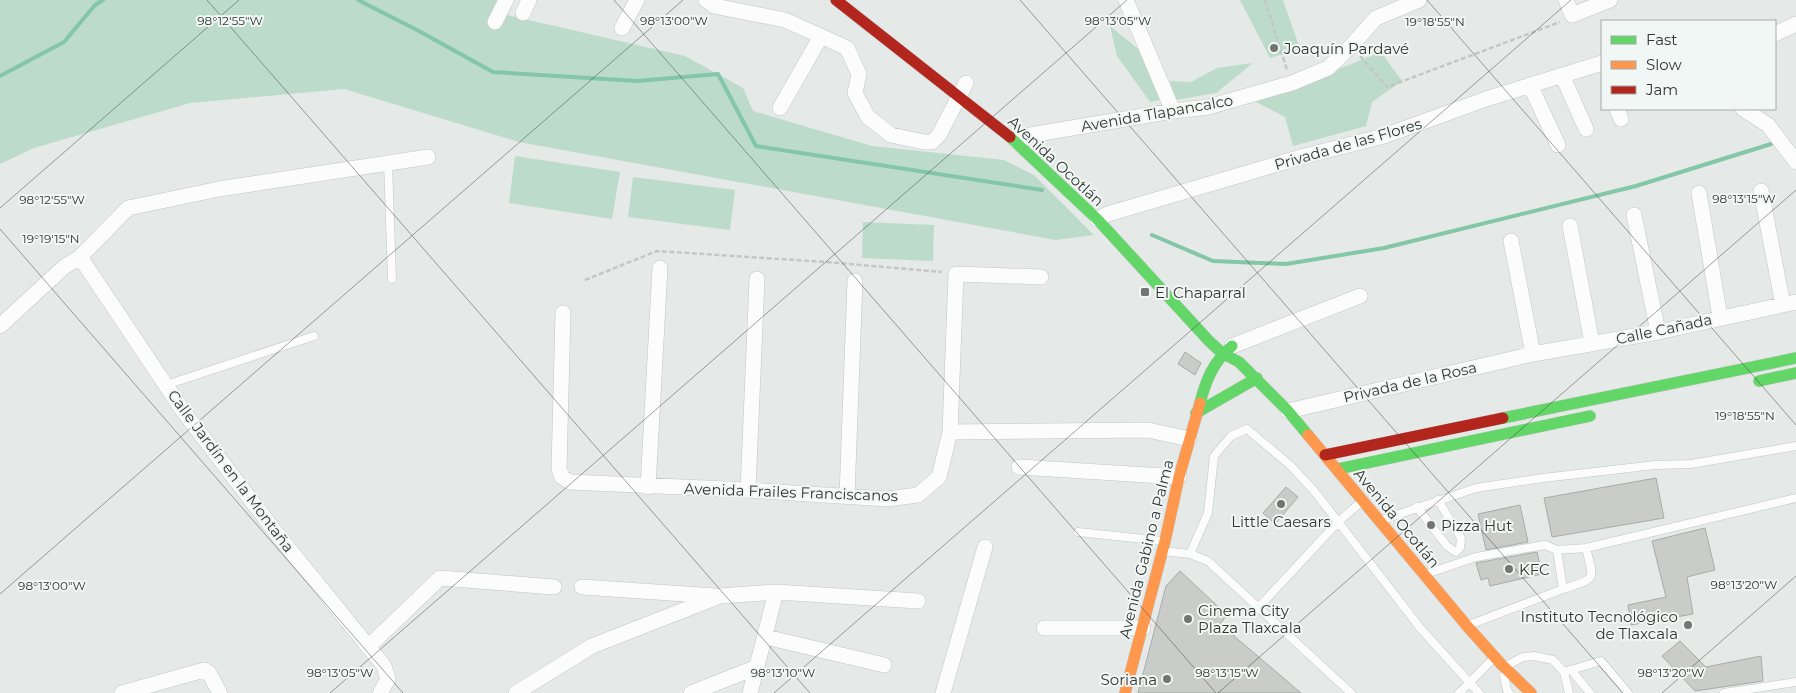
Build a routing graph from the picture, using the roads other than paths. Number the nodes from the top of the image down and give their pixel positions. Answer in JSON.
{"nodes":[{"id":1,"x":506,"y":0,"type":"edge"},
{"id":2,"x":637,"y":0,"type":"edge"},
{"id":3,"x":706,"y":0,"type":"edge"},
{"id":4,"x":836,"y":0,"type":"edge"},
{"id":5,"x":1126,"y":0,"type":"edge"},
{"id":6,"x":1419,"y":0,"type":"edge"},
{"id":7,"x":1566,"y":0,"type":"edge"},
{"id":8,"x":1610,"y":0,"type":"edge"},
{"id":9,"x":495,"y":22,"type":"dead end"},
{"id":10,"x":1796,"y":24,"type":"edge"},
{"id":11,"x":622,"y":28,"type":"dead end"},
{"id":12,"x":1776,"y":34,"type":"edge"},
{"id":13,"x":821,"y":36,"type":"junction"},
{"id":14,"x":1601,"y":67,"type":"edge"},
{"id":15,"x":1562,"y":75,"type":"junction"},
{"id":16,"x":1530,"y":85,"type":"junction"},
{"id":17,"x":964,"y":86,"type":"junction"},
{"id":18,"x":780,"y":108,"type":"dead end"},
{"id":19,"x":1745,"y":110,"type":"edge"},
{"id":20,"x":1173,"y":111,"type":"junction"},
{"id":21,"x":1586,"y":129,"type":"dead end"},
{"id":22,"x":1026,"y":137,"type":"junction"},
{"id":23,"x":1558,"y":144,"type":"dead end"},
{"id":24,"x":428,"y":157,"type":"dead end"},
{"id":25,"x":1796,"y":162,"type":"edge"},
{"id":26,"x":388,"y":163,"type":"junction"},
{"id":27,"x":1761,"y":191,"type":"dead end"},
{"id":28,"x":1699,"y":193,"type":"dead end"},
{"id":29,"x":1095,"y":201,"type":"dead end"},
{"id":30,"x":1634,"y":215,"type":"dead end"},
{"id":31,"x":1102,"y":217,"type":"junction"},
{"id":32,"x":1570,"y":226,"type":"dead end"},
{"id":33,"x":1107,"y":231,"type":"junction"},
{"id":34,"x":1127,"y":235,"type":"dead end"},
{"id":35,"x":1511,"y":241,"type":"dead end"},
{"id":36,"x":1119,"y":256,"type":"dead end"},
{"id":37,"x":80,"y":257,"type":"junction"},
{"id":38,"x":660,"y":268,"type":"dead end"},
{"id":39,"x":1041,"y":276,"type":"dead end"},
{"id":40,"x":392,"y":279,"type":"dead end"},
{"id":41,"x":757,"y":279,"type":"dead end"},
{"id":42,"x":855,"y":281,"type":"dead end"},
{"id":43,"x":1360,"y":296,"type":"dead end"},
{"id":44,"x":1790,"y":304,"type":"edge"},
{"id":45,"x":1167,"y":308,"type":"dead end"},
{"id":46,"x":563,"y":313,"type":"dead end"},
{"id":47,"x":1720,"y":317,"type":"junction"},
{"id":48,"x":1188,"y":320,"type":"junction"},
{"id":49,"x":0,"y":326,"type":"edge"},
{"id":50,"x":1658,"y":332,"type":"junction"},
{"id":51,"x":314,"y":336,"type":"dead end"},
{"id":52,"x":1592,"y":344,"type":"junction"},
{"id":53,"x":1226,"y":345,"type":"junction"},
{"id":54,"x":1533,"y":354,"type":"junction"},
{"id":55,"x":1796,"y":358,"type":"edge"},
{"id":56,"x":1796,"y":373,"type":"edge"},
{"id":57,"x":1257,"y":378,"type":"junction"},
{"id":58,"x":1748,"y":383,"type":"dead end"},
{"id":59,"x":166,"y":385,"type":"junction"},
{"id":60,"x":1288,"y":411,"type":"junction"},
{"id":61,"x":1196,"y":413,"type":"junction"},
{"id":62,"x":1602,"y":414,"type":"dead end"},
{"id":63,"x":950,"y":432,"type":"junction"},
{"id":64,"x":1189,"y":439,"type":"junction"},
{"id":65,"x":1796,"y":446,"type":"edge"},
{"id":66,"x":1325,"y":455,"type":"junction"},
{"id":67,"x":1018,"y":467,"type":"dead end"},
{"id":68,"x":1338,"y":469,"type":"junction"},
{"id":69,"x":1179,"y":477,"type":"junction"},
{"id":70,"x":648,"y":487,"type":"junction"},
{"id":71,"x":748,"y":490,"type":"junction"},
{"id":72,"x":847,"y":496,"type":"junction"},
{"id":73,"x":1796,"y":497,"type":"edge"},
{"id":74,"x":1363,"y":500,"type":"junction"},
{"id":75,"x":1438,"y":500,"type":"junction"},
{"id":76,"x":1417,"y":507,"type":"junction"},
{"id":77,"x":1380,"y":520,"type":"junction"},
{"id":78,"x":1338,"y":522,"type":"junction"},
{"id":79,"x":1078,"y":532,"type":"dead end"},
{"id":80,"x":1164,"y":546,"type":"junction"},
{"id":81,"x":985,"y":547,"type":"dead end"},
{"id":82,"x":1586,"y":548,"type":"junction"},
{"id":83,"x":1557,"y":550,"type":"junction"},
{"id":84,"x":1190,"y":554,"type":"junction"},
{"id":85,"x":1424,"y":574,"type":"junction"},
{"id":86,"x":554,"y":586,"type":"dead end"},
{"id":87,"x":582,"y":586,"type":"dead end"},
{"id":88,"x":1563,"y":589,"type":"junction"},
{"id":89,"x":776,"y":592,"type":"junction"},
{"id":90,"x":720,"y":596,"type":"junction"},
{"id":91,"x":918,"y":601,"type":"dead end"},
{"id":92,"x":1258,"y":608,"type":"junction"},
{"id":93,"x":1467,"y":626,"type":"junction"},
{"id":94,"x":1044,"y":628,"type":"dead end"},
{"id":95,"x":1142,"y":628,"type":"junction"},
{"id":96,"x":766,"y":637,"type":"junction"},
{"id":97,"x":368,"y":647,"type":"junction"},
{"id":98,"x":1500,"y":663,"type":"junction"},
{"id":99,"x":884,"y":665,"type":"dead end"},
{"id":100,"x":757,"y":667,"type":"junction"},
{"id":101,"x":1568,"y":671,"type":"junction"},
{"id":102,"x":1469,"y":682,"type":"junction"},
{"id":103,"x":1796,"y":682,"type":"edge"},
{"id":104,"x":122,"y":693,"type":"edge"},
{"id":105,"x":220,"y":693,"type":"edge"},
{"id":106,"x":380,"y":693,"type":"edge"},
{"id":107,"x":516,"y":693,"type":"edge"},
{"id":108,"x":691,"y":693,"type":"edge"},
{"id":109,"x":750,"y":693,"type":"edge"},
{"id":110,"x":943,"y":693,"type":"edge"},
{"id":111,"x":1124,"y":693,"type":"edge"},
{"id":112,"x":1351,"y":693,"type":"edge"},
{"id":113,"x":1458,"y":693,"type":"edge"},
{"id":114,"x":1479,"y":693,"type":"edge"},
{"id":115,"x":1510,"y":693,"type":"edge"},
{"id":116,"x":1532,"y":693,"type":"edge"},
{"id":117,"x":1569,"y":693,"type":"edge"},
{"id":118,"x":1590,"y":693,"type":"edge"},
{"id":119,"x":1628,"y":693,"type":"edge"},
{"id":120,"x":1724,"y":693,"type":"edge"}],
"edges":[{"from":1,"to":9,"type":"street"},
{"from":2,"to":11,"type":"street"},
{"from":3,"to":13,"type":"street"},
{"from":4,"to":17,"type":"main road","name":"Avenida Ocotlán"},
{"from":5,"to":20,"type":"street"},
{"from":6,"to":20,"type":"street","name":"Avenida Tlapancalco"},
{"from":7,"to":8,"type":"street"},
{"from":10,"to":12,"type":"street"},
{"from":13,"to":17,"type":"street"},
{"from":13,"to":18,"type":"street"},
{"from":14,"to":15,"type":"street","name":"Privada de las Flores"},
{"from":15,"to":16,"type":"street","name":"Privada de las Flores"},
{"from":15,"to":21,"type":"street"},
{"from":16,"to":23,"type":"street"},
{"from":16,"to":31,"type":"street","name":"Privada de las Flores"},
{"from":17,"to":22,"type":"main road","name":"Avenida Ocotlán"},
{"from":19,"to":25,"type":"street"},
{"from":20,"to":22,"type":"street","name":"Avenida Tlapancalco"},
{"from":22,"to":31,"type":"main road","name":"Avenida Ocotlán"},
{"from":24,"to":26,"type":"street"},
{"from":26,"to":37,"type":"street"},
{"from":26,"to":40,"type":"lane"},
{"from":27,"to":44,"type":"street"},
{"from":28,"to":47,"type":"street"},
{"from":29,"to":31,"type":"main road","name":"Avenida Ocotlán"},
{"from":30,"to":50,"type":"street"},
{"from":31,"to":33,"type":"main road","name":"Avenida Ocotlán"},
{"from":31,"to":34,"type":"main road","name":"Avenida Ocotlán"},
{"from":32,"to":52,"type":"street"},
{"from":33,"to":36,"type":"lane"},
{"from":33,"to":48,"type":"main road","name":"Avenida Ocotlán"},
{"from":35,"to":54,"type":"street"},
{"from":37,"to":49,"type":"street"},
{"from":37,"to":59,"type":"street","name":"Calle Jardín en la Montaña"},
{"from":38,"to":70,"type":"street"},
{"from":39,"to":63,"type":"street","name":"Avenida Frailes Franciscanos"},
{"from":41,"to":71,"type":"street"},
{"from":42,"to":72,"type":"street"},
{"from":43,"to":53,"type":"street"},
{"from":44,"to":47,"type":"street","name":"Calle Cañada"},
{"from":45,"to":48,"type":"lane"},
{"from":46,"to":70,"type":"street","name":"Avenida Frailes Franciscanos"},
{"from":47,"to":50,"type":"street","name":"Calle Cañada"},
{"from":48,"to":53,"type":"main road","name":"Avenida Ocotlán"},
{"from":50,"to":52,"type":"street","name":"Calle Cañada"},
{"from":51,"to":59,"type":"lane"},
{"from":52,"to":54,"type":"street","name":"Calle Cañada"},
{"from":53,"to":57,"type":"main road","name":"Avenida Ocotlán"},
{"from":53,"to":61,"type":"main road","name":"Avenida Gabino a Palma"},
{"from":54,"to":60,"type":"street","name":"Privada de la Rosa"},
{"from":55,"to":66,"type":"main road"},
{"from":56,"to":58,"type":"main road"},
{"from":57,"to":60,"type":"main road","name":"Avenida Ocotlán"},
{"from":57,"to":61,"type":"main road"},
{"from":59,"to":97,"type":"street","name":"Calle Jardín en la Montaña"},
{"from":60,"to":66,"type":"main road","name":"Avenida Ocotlán"},
{"from":61,"to":64,"type":"main road","name":"Avenida Gabino a Palma"},
{"from":62,"to":68,"type":"main road"},
{"from":63,"to":64,"type":"street"},
{"from":63,"to":72,"type":"street","name":"Avenida Frailes Franciscanos"},
{"from":64,"to":69,"type":"main road","name":"Avenida Gabino a Palma"},
{"from":65,"to":75,"type":"lane"},
{"from":66,"to":68,"type":"main road","name":"Avenida Ocotlán"},
{"from":67,"to":69,"type":"street"},
{"from":68,"to":74,"type":"main road","name":"Avenida Ocotlán"},
{"from":69,"to":80,"type":"main road","name":"Avenida Gabino a Palma"},
{"from":70,"to":71,"type":"street","name":"Avenida Frailes Franciscanos"},
{"from":71,"to":72,"type":"street","name":"Avenida Frailes Franciscanos"},
{"from":73,"to":82,"type":"lane"},
{"from":74,"to":77,"type":"main road","name":"Avenida Ocotlán"},
{"from":74,"to":78,"type":"lane"},
{"from":75,"to":76,"type":"lane"},
{"from":75,"to":76,"type":"lane"},
{"from":76,"to":77,"type":"lane"},
{"from":77,"to":85,"type":"main road","name":"Avenida Ocotlán"},
{"from":78,"to":84,"type":"lane"},
{"from":78,"to":92,"type":"lane"},
{"from":78,"to":102,"type":"lane"},
{"from":79,"to":80,"type":"lane"},
{"from":80,"to":84,"type":"lane"},
{"from":80,"to":95,"type":"main road","name":"Avenida Gabino a Palma"},
{"from":81,"to":110,"type":"street"},
{"from":82,"to":83,"type":"lane"},
{"from":82,"to":88,"type":"lane"},
{"from":83,"to":85,"type":"lane"},
{"from":83,"to":88,"type":"lane"},
{"from":84,"to":92,"type":"lane"},
{"from":85,"to":93,"type":"main road","name":"Avenida Ocotlán"},
{"from":86,"to":97,"type":"street"},
{"from":87,"to":90,"type":"street"},
{"from":88,"to":93,"type":"lane"},
{"from":89,"to":90,"type":"street"},
{"from":89,"to":91,"type":"street"},
{"from":89,"to":96,"type":"street"},
{"from":90,"to":107,"type":"street"},
{"from":92,"to":112,"type":"lane"},
{"from":93,"to":98,"type":"main road","name":"Avenida Ocotlán"},
{"from":94,"to":95,"type":"street"},
{"from":95,"to":111,"type":"main road","name":"Avenida Gabino a Palma"},
{"from":96,"to":99,"type":"street"},
{"from":96,"to":100,"type":"street"},
{"from":97,"to":106,"type":"street","name":"Calle Jardín en la Montaña"},
{"from":98,"to":101,"type":"lane"},
{"from":98,"to":102,"type":"lane"},
{"from":98,"to":115,"type":"lane"},
{"from":98,"to":116,"type":"main road","name":"Avenida Ocotlán"},
{"from":100,"to":108,"type":"street"},
{"from":100,"to":109,"type":"street"},
{"from":101,"to":117,"type":"lane"},
{"from":101,"to":118,"type":"lane"},
{"from":101,"to":119,"type":"lane"},
{"from":102,"to":113,"type":"lane"},
{"from":102,"to":114,"type":"lane"},
{"from":103,"to":120,"type":"lane"},
{"from":104,"to":105,"type":"street"}]}
